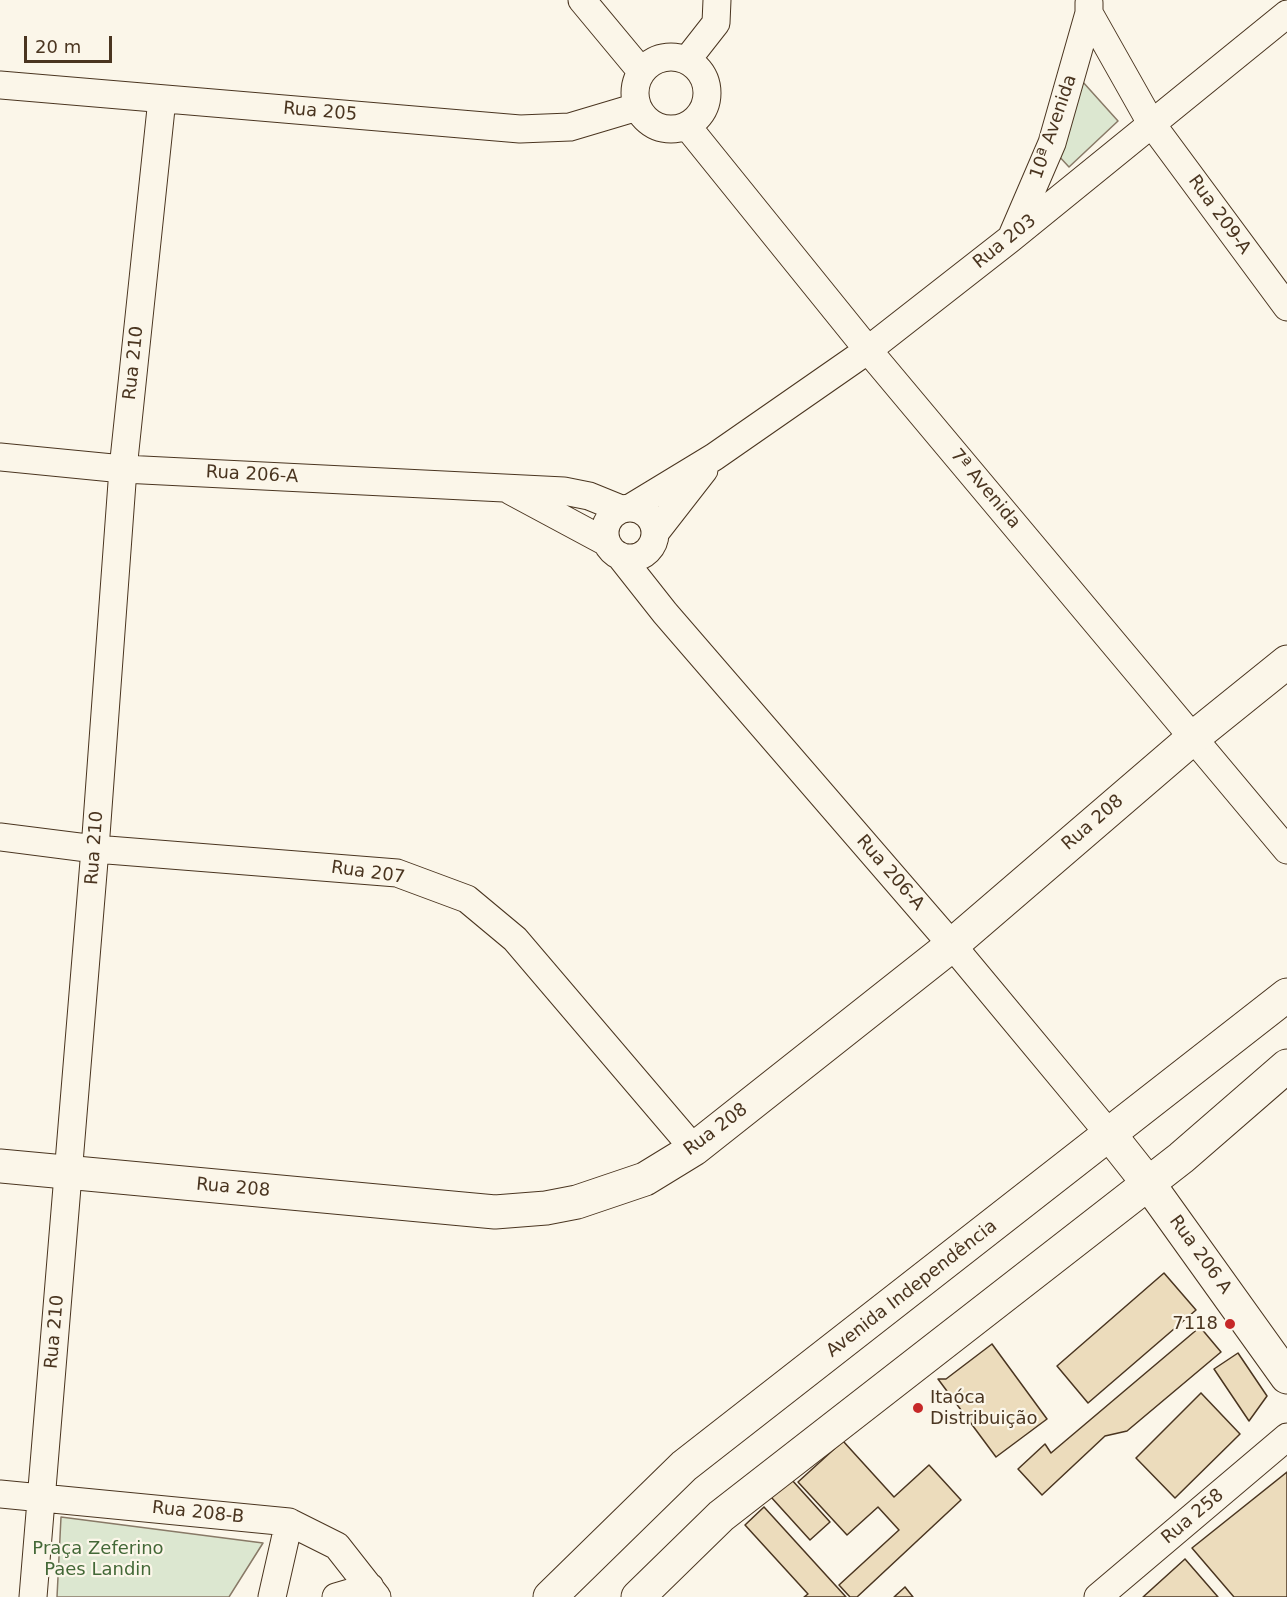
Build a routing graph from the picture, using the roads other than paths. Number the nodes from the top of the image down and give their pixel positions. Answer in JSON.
{"nodes":[{"id":1,"x":582,"y":0,"type":"edge"},
{"id":2,"x":717,"y":0,"type":"edge"},
{"id":3,"x":1089,"y":6,"type":"edge"},
{"id":4,"x":1287,"y":14,"type":"edge"},
{"id":5,"x":687,"y":60,"type":"junction"},
{"id":6,"x":641,"y":71,"type":"junction"},
{"id":7,"x":0,"y":85,"type":"edge"},
{"id":8,"x":162,"y":99,"type":"junction"},
{"id":9,"x":637,"y":107,"type":"junction"},
{"id":10,"x":1152,"y":123,"type":"junction"},
{"id":11,"x":687,"y":126,"type":"junction"},
{"id":12,"x":1010,"y":240,"type":"junction"},
{"id":13,"x":1287,"y":307,"type":"edge"},
{"id":14,"x":868,"y":350,"type":"junction"},
{"id":15,"x":0,"y":457,"type":"edge"},
{"id":16,"x":714,"y":457,"type":"junction"},
{"id":17,"x":123,"y":469,"type":"junction"},
{"id":18,"x":505,"y":488,"type":"junction"},
{"id":19,"x":625,"y":508,"type":"junction"},
{"id":20,"x":651,"y":542,"type":"junction"},
{"id":21,"x":613,"y":549,"type":"junction"},
{"id":22,"x":665,"y":614,"type":"junction"},
{"id":23,"x":1287,"y":662,"type":"edge"},
{"id":24,"x":1194,"y":737,"type":"junction"},
{"id":25,"x":0,"y":837,"type":"edge"},
{"id":26,"x":95,"y":849,"type":"junction"},
{"id":27,"x":1287,"y":850,"type":"edge"},
{"id":28,"x":952,"y":945,"type":"junction"},
{"id":29,"x":1287,"y":995,"type":"edge"},
{"id":30,"x":1287,"y":1066,"type":"edge"},
{"id":31,"x":1110,"y":1135,"type":"junction"},
{"id":32,"x":694,"y":1149,"type":"junction"},
{"id":33,"x":0,"y":1166,"type":"edge"},
{"id":34,"x":69,"y":1173,"type":"junction"},
{"id":35,"x":1148,"y":1183,"type":"junction"},
{"id":36,"x":1287,"y":1377,"type":"edge"},
{"id":37,"x":1287,"y":1437,"type":"edge"},
{"id":38,"x":0,"y":1494,"type":"edge"},
{"id":39,"x":42,"y":1496,"type":"junction"},
{"id":40,"x":289,"y":1522,"type":"junction"},
{"id":41,"x":374,"y":1592,"type":"edge"},
{"id":42,"x":33,"y":1597,"type":"edge"},
{"id":43,"x":272,"y":1597,"type":"edge"},
{"id":44,"x":336,"y":1597,"type":"edge"},
{"id":45,"x":550,"y":1597,"type":"edge"},
{"id":46,"x":638,"y":1597,"type":"edge"},
{"id":47,"x":1098,"y":1597,"type":"edge"}],
"edges":[{"from":1,"to":6,"type":"street"},
{"from":2,"to":5,"type":"street"},
{"from":3,"to":10,"type":"street","name":"10ª Avenida"},
{"from":3,"to":12,"type":"street","name":"10ª Avenida"},
{"from":4,"to":10,"type":"street","name":"Rua 203"},
{"from":5,"to":6,"type":"street"},
{"from":5,"to":11,"type":"street"},
{"from":6,"to":9,"type":"street"},
{"from":7,"to":8,"type":"street","name":"Rua 205"},
{"from":8,"to":9,"type":"street","name":"Rua 205"},
{"from":8,"to":17,"type":"street","name":"Rua 210"},
{"from":9,"to":11,"type":"street"},
{"from":10,"to":12,"type":"street","name":"Rua 203"},
{"from":10,"to":13,"type":"street","name":"Rua 209-A"},
{"from":11,"to":14,"type":"street","name":"7ª Avenida"},
{"from":12,"to":14,"type":"street","name":"Rua 203"},
{"from":14,"to":16,"type":"street","name":"Rua 203"},
{"from":14,"to":24,"type":"street","name":"7ª Avenida"},
{"from":15,"to":17,"type":"street","name":"Rua 206-A"},
{"from":16,"to":19,"type":"street","name":"Rua 203"},
{"from":16,"to":20,"type":"street","name":"Rua 203"},
{"from":17,"to":18,"type":"street","name":"Rua 206-A"},
{"from":17,"to":26,"type":"street","name":"Rua 210"},
{"from":18,"to":19,"type":"street","name":"Rua 206-A"},
{"from":18,"to":21,"type":"street","name":"Rua 206-A"},
{"from":19,"to":20,"type":"street"},
{"from":19,"to":21,"type":"street"},
{"from":20,"to":21,"type":"street"},
{"from":20,"to":22,"type":"street"},
{"from":21,"to":22,"type":"street"},
{"from":22,"to":28,"type":"street","name":"Rua 206-A"},
{"from":23,"to":24,"type":"main road","name":"Rua 208"},
{"from":24,"to":27,"type":"street","name":"7ª Avenida"},
{"from":24,"to":28,"type":"main road","name":"Rua 208"},
{"from":25,"to":26,"type":"street","name":"Rua 207"},
{"from":26,"to":32,"type":"street","name":"Rua 207"},
{"from":26,"to":34,"type":"street","name":"Rua 210"},
{"from":28,"to":31,"type":"street","name":"Rua 206-A"},
{"from":28,"to":32,"type":"main road","name":"Rua 208"},
{"from":29,"to":31,"type":"main road","name":"Avenida Independência"},
{"from":30,"to":35,"type":"main road"},
{"from":31,"to":35,"type":"main road","name":"Rua 206 A"},
{"from":31,"to":45,"type":"main road","name":"Avenida Independência"},
{"from":32,"to":34,"type":"main road","name":"Rua 208"},
{"from":33,"to":34,"type":"main road","name":"Rua 208"},
{"from":34,"to":39,"type":"street","name":"Rua 210"},
{"from":35,"to":36,"type":"main road","name":"Rua 206 A"},
{"from":35,"to":46,"type":"main road"},
{"from":37,"to":47,"type":"street","name":"Rua 258"},
{"from":38,"to":39,"type":"street","name":"Rua 208-B"},
{"from":39,"to":40,"type":"street","name":"Rua 208-B"},
{"from":39,"to":42,"type":"street","name":"Rua 210"},
{"from":40,"to":41,"type":"street","name":"Rua 208-B"},
{"from":40,"to":43,"type":"street"},
{"from":41,"to":44,"type":"street"}]}
